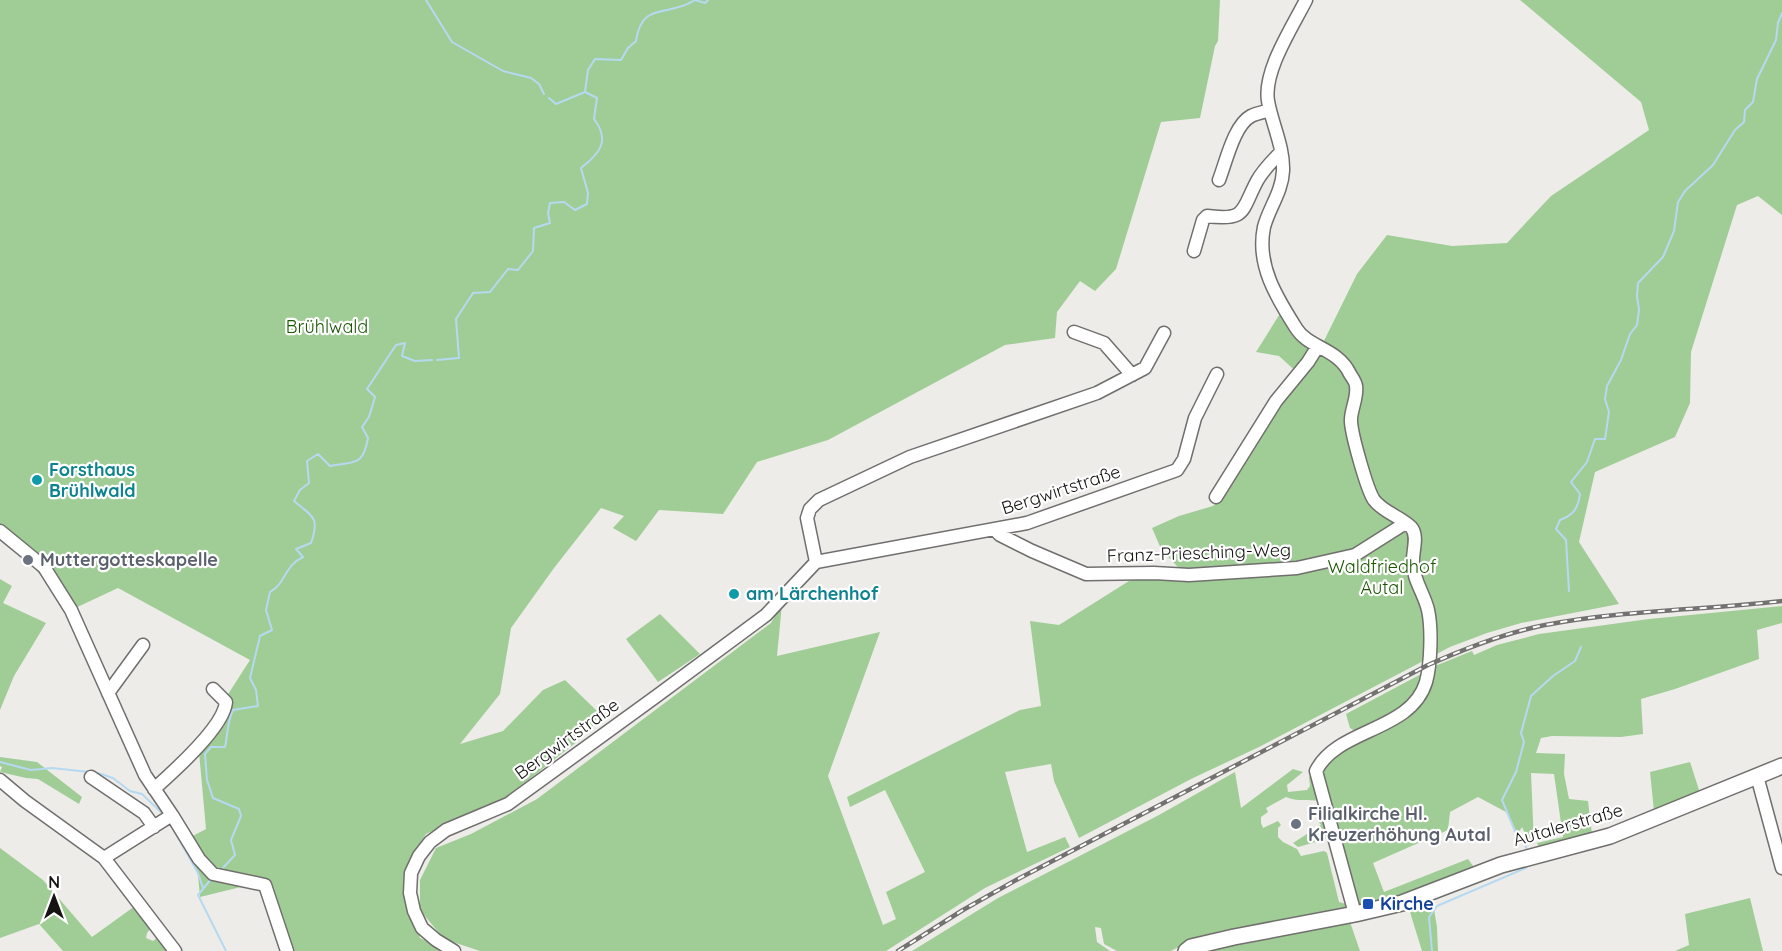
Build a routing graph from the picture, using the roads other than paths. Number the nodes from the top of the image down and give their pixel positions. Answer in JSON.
{"nodes":[{"id":1,"x":1306,"y":0,"type":"edge"},
{"id":2,"x":1270,"y":110,"type":"junction"},
{"id":3,"x":1281,"y":152,"type":"junction"},
{"id":4,"x":1220,"y":180,"type":"dead end"},
{"id":5,"x":1194,"y":250,"type":"dead end"},
{"id":6,"x":1074,"y":332,"type":"dead end"},
{"id":7,"x":1164,"y":333,"type":"dead end"},
{"id":8,"x":1318,"y":346,"type":"junction"},
{"id":9,"x":1217,"y":374,"type":"dead end"},
{"id":10,"x":1132,"y":375,"type":"junction"},
{"id":11,"x":1216,"y":497,"type":"dead end"},
{"id":12,"x":1404,"y":524,"type":"junction"},
{"id":13,"x":995,"y":530,"type":"junction"},
{"id":14,"x":0,"y":531,"type":"edge"},
{"id":15,"x":816,"y":562,"type":"junction"},
{"id":16,"x":143,"y":645,"type":"dead end"},
{"id":17,"x":213,"y":689,"type":"dead end"},
{"id":18,"x":108,"y":693,"type":"junction"},
{"id":19,"x":1782,"y":766,"type":"edge"},
{"id":20,"x":1757,"y":776,"type":"junction"},
{"id":21,"x":91,"y":777,"type":"dead end"},
{"id":22,"x":0,"y":780,"type":"edge"},
{"id":23,"x":154,"y":789,"type":"junction"},
{"id":24,"x":172,"y":815,"type":"junction"},
{"id":25,"x":154,"y":827,"type":"junction"},
{"id":26,"x":104,"y":858,"type":"junction"},
{"id":27,"x":1782,"y":868,"type":"edge"},
{"id":28,"x":1354,"y":914,"type":"junction"},
{"id":29,"x":175,"y":951,"type":"edge"},
{"id":30,"x":286,"y":951,"type":"edge"},
{"id":31,"x":454,"y":951,"type":"edge"},
{"id":32,"x":1186,"y":951,"type":"edge"}],
"edges":[{"from":1,"to":2,"type":"street"},
{"from":2,"to":3,"type":"street"},
{"from":2,"to":4,"type":"street"},
{"from":3,"to":5,"type":"street"},
{"from":3,"to":8,"type":"street"},
{"from":6,"to":10,"type":"street"},
{"from":7,"to":10,"type":"street"},
{"from":8,"to":11,"type":"street"},
{"from":8,"to":12,"type":"street"},
{"from":9,"to":13,"type":"street","name":"Bergwirtstraße"},
{"from":10,"to":15,"type":"street"},
{"from":12,"to":13,"type":"street","name":"Franz-Priesching-Weg"},
{"from":12,"to":28,"type":"street"},
{"from":13,"to":15,"type":"street","name":"Bergwirtstraße"},
{"from":14,"to":18,"type":"street"},
{"from":15,"to":31,"type":"street","name":"Bergwirtstraße"},
{"from":16,"to":18,"type":"street"},
{"from":17,"to":23,"type":"street"},
{"from":18,"to":23,"type":"street"},
{"from":19,"to":20,"type":"main road","name":"Autalerstraße"},
{"from":20,"to":27,"type":"street"},
{"from":20,"to":28,"type":"main road","name":"Autalerstraße"},
{"from":21,"to":25,"type":"street"},
{"from":22,"to":26,"type":"street"},
{"from":23,"to":24,"type":"street"},
{"from":24,"to":25,"type":"street"},
{"from":24,"to":30,"type":"street"},
{"from":25,"to":26,"type":"street"},
{"from":26,"to":29,"type":"street"},
{"from":28,"to":32,"type":"main road","name":"Autalerstraße"}]}
